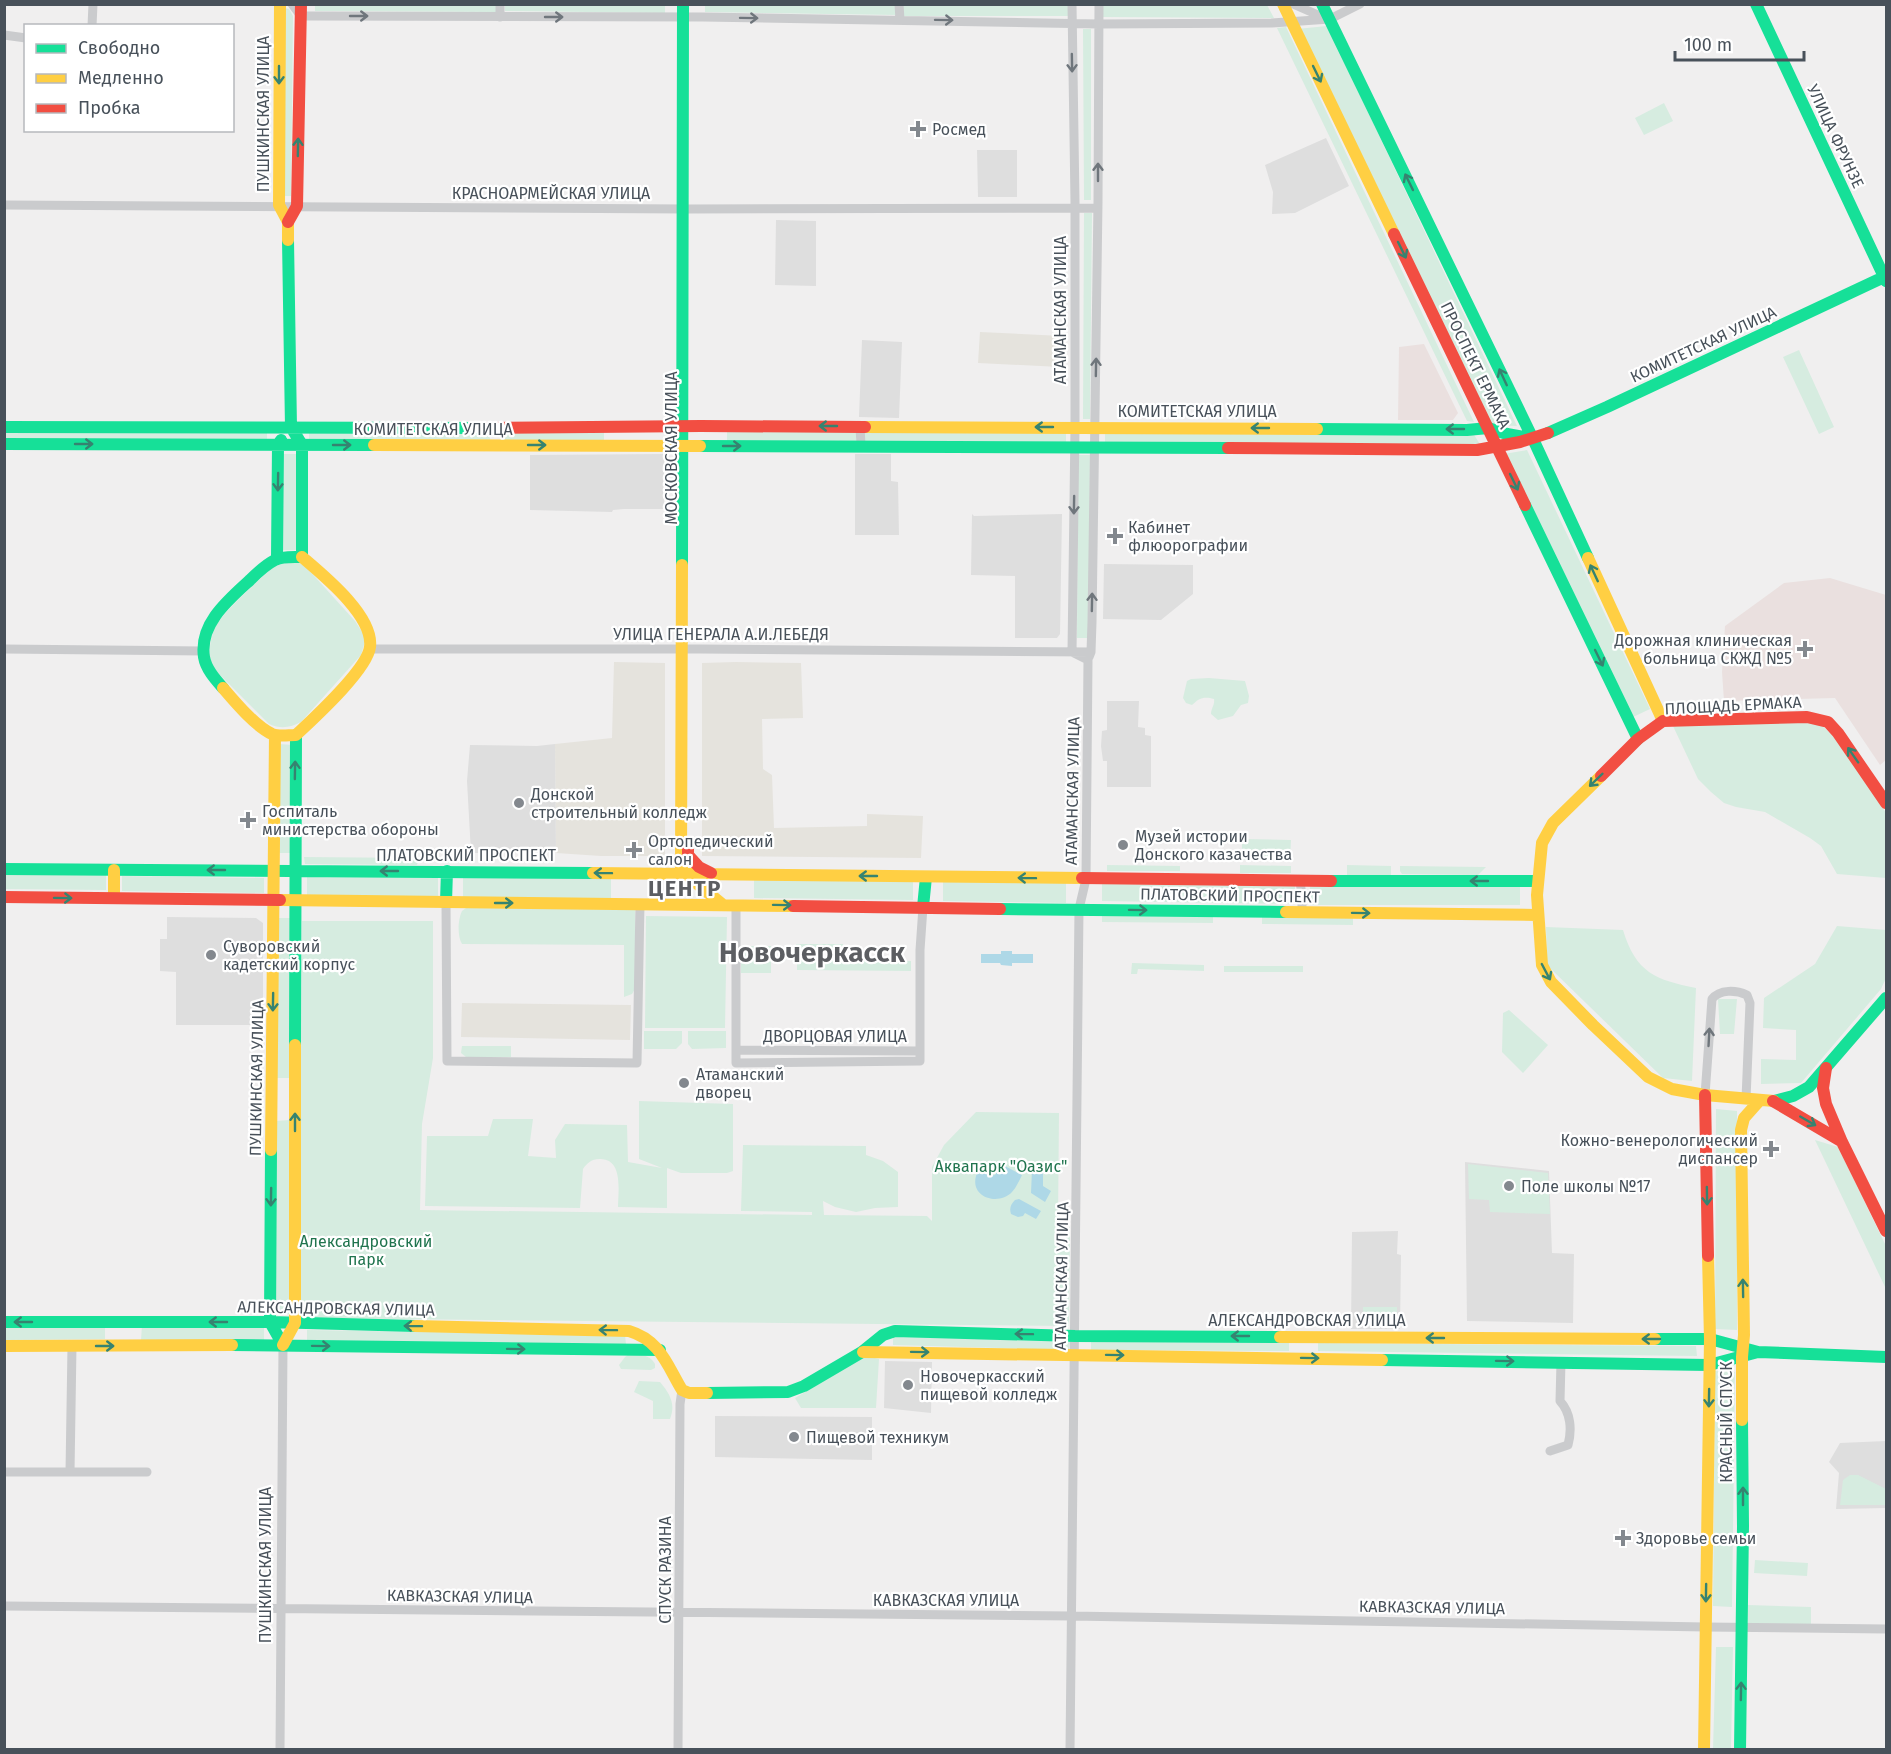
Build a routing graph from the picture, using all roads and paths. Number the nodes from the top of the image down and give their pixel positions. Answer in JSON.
{"nodes":[{"id":1,"x":93,"y":4,"type":"edge"},
{"id":2,"x":280,"y":4,"type":"edge"},
{"id":3,"x":292,"y":4,"type":"edge"},
{"id":4,"x":500,"y":4,"type":"edge"},
{"id":5,"x":688,"y":4,"type":"edge"},
{"id":6,"x":899,"y":4,"type":"edge"},
{"id":7,"x":1072,"y":4,"type":"edge"},
{"id":8,"x":1099,"y":4,"type":"edge"},
{"id":9,"x":1283,"y":4,"type":"edge"},
{"id":10,"x":1293,"y":4,"type":"edge"},
{"id":11,"x":1322,"y":4,"type":"edge"},
{"id":12,"x":1360,"y":4,"type":"edge"},
{"id":13,"x":1756,"y":4,"type":"edge"},
{"id":14,"x":301,"y":10,"type":"edge"},
{"id":15,"x":684,"y":13,"type":"edge"},
{"id":16,"x":500,"y":17,"type":"junction"},
{"id":17,"x":1330,"y":19,"type":"junction"},
{"id":18,"x":900,"y":20,"type":"junction"},
{"id":19,"x":1292,"y":21,"type":"junction"},
{"id":20,"x":1072,"y":23,"type":"junction"},
{"id":21,"x":92,"y":24,"type":"edge"},
{"id":22,"x":1099,"y":24,"type":"junction"},
{"id":23,"x":4,"y":35,"type":"edge"},
{"id":24,"x":24,"y":38,"type":"edge"},
{"id":25,"x":4,"y":205,"type":"edge"},
{"id":26,"x":279,"y":206,"type":"junction"},
{"id":27,"x":297,"y":206,"type":"junction"},
{"id":28,"x":685,"y":208,"type":"junction"},
{"id":29,"x":1075,"y":208,"type":"junction"},
{"id":30,"x":1098,"y":208,"type":"junction"},
{"id":31,"x":288,"y":222,"type":"junction"},
{"id":32,"x":1886,"y":278,"type":"edge"},
{"id":33,"x":4,"y":426,"type":"edge"},
{"id":34,"x":685,"y":426,"type":"junction"},
{"id":35,"x":860,"y":426,"type":"junction"},
{"id":36,"x":57,"y":427,"type":"junction"},
{"id":37,"x":291,"y":427,"type":"junction"},
{"id":38,"x":1075,"y":427,"type":"junction"},
{"id":39,"x":1095,"y":427,"type":"junction"},
{"id":40,"x":496,"y":428,"type":"junction"},
{"id":41,"x":1488,"y":428,"type":"junction"},
{"id":42,"x":1533,"y":439,"type":"junction"},
{"id":43,"x":4,"y":444,"type":"edge"},
{"id":44,"x":57,"y":444,"type":"junction"},
{"id":45,"x":278,"y":445,"type":"junction"},
{"id":46,"x":302,"y":445,"type":"junction"},
{"id":47,"x":497,"y":445,"type":"junction"},
{"id":48,"x":685,"y":446,"type":"junction"},
{"id":49,"x":861,"y":446,"type":"junction"},
{"id":50,"x":1075,"y":447,"type":"junction"},
{"id":51,"x":1095,"y":447,"type":"junction"},
{"id":52,"x":1498,"y":449,"type":"junction"},
{"id":53,"x":302,"y":557,"type":"junction"},
{"id":54,"x":277,"y":558,"type":"junction"},
{"id":55,"x":4,"y":649,"type":"edge"},
{"id":56,"x":370,"y":649,"type":"junction"},
{"id":57,"x":685,"y":649,"type":"junction"},
{"id":58,"x":204,"y":651,"type":"junction"},
{"id":59,"x":1072,"y":652,"type":"junction"},
{"id":60,"x":1090,"y":656,"type":"junction"},
{"id":61,"x":1663,"y":721,"type":"junction"},
{"id":62,"x":275,"y":735,"type":"junction"},
{"id":63,"x":296,"y":735,"type":"junction"},
{"id":64,"x":1638,"y":739,"type":"junction"},
{"id":65,"x":1887,"y":803,"type":"edge"},
{"id":66,"x":682,"y":855,"type":"junction"},
{"id":67,"x":4,"y":869,"type":"edge"},
{"id":68,"x":114,"y":870,"type":"junction"},
{"id":69,"x":275,"y":870,"type":"junction"},
{"id":70,"x":295,"y":870,"type":"junction"},
{"id":71,"x":447,"y":871,"type":"junction"},
{"id":72,"x":662,"y":874,"type":"junction"},
{"id":73,"x":687,"y":874,"type":"junction"},
{"id":74,"x":717,"y":875,"type":"junction"},
{"id":75,"x":926,"y":877,"type":"junction"},
{"id":76,"x":1086,"y":879,"type":"junction"},
{"id":77,"x":1300,"y":881,"type":"junction"},
{"id":78,"x":1537,"y":881,"type":"junction"},
{"id":79,"x":4,"y":897,"type":"edge"},
{"id":80,"x":114,"y":898,"type":"junction"},
{"id":81,"x":274,"y":901,"type":"junction"},
{"id":82,"x":296,"y":901,"type":"junction"},
{"id":83,"x":446,"y":902,"type":"junction"},
{"id":84,"x":640,"y":904,"type":"junction"},
{"id":85,"x":730,"y":905,"type":"junction"},
{"id":86,"x":923,"y":907,"type":"junction"},
{"id":87,"x":1079,"y":909,"type":"junction"},
{"id":88,"x":1302,"y":912,"type":"junction"},
{"id":89,"x":1537,"y":915,"type":"junction"},
{"id":90,"x":1887,"y":998,"type":"edge"},
{"id":91,"x":736,"y":1050,"type":"junction"},
{"id":92,"x":920,"y":1051,"type":"junction"},
{"id":93,"x":1827,"y":1067,"type":"junction"},
{"id":94,"x":1706,"y":1095,"type":"junction"},
{"id":95,"x":1746,"y":1099,"type":"junction"},
{"id":96,"x":1760,"y":1100,"type":"junction"},
{"id":97,"x":1773,"y":1101,"type":"junction"},
{"id":98,"x":1842,"y":1142,"type":"junction"},
{"id":99,"x":1887,"y":1231,"type":"edge"},
{"id":100,"x":4,"y":1322,"type":"edge"},
{"id":101,"x":270,"y":1322,"type":"junction"},
{"id":102,"x":295,"y":1323,"type":"junction"},
{"id":103,"x":1075,"y":1336,"type":"junction"},
{"id":104,"x":1710,"y":1339,"type":"junction"},
{"id":105,"x":284,"y":1345,"type":"junction"},
{"id":106,"x":4,"y":1346,"type":"edge"},
{"id":107,"x":72,"y":1346,"type":"junction"},
{"id":108,"x":660,"y":1350,"type":"junction"},
{"id":109,"x":861,"y":1352,"type":"junction"},
{"id":110,"x":1743,"y":1352,"type":"junction"},
{"id":111,"x":1075,"y":1355,"type":"junction"},
{"id":112,"x":1887,"y":1357,"type":"edge"},
{"id":113,"x":1561,"y":1362,"type":"junction"},
{"id":114,"x":1709,"y":1365,"type":"junction"},
{"id":115,"x":682,"y":1390,"type":"junction"},
{"id":116,"x":1550,"y":1451,"type":"dead end"},
{"id":117,"x":4,"y":1472,"type":"edge"},
{"id":118,"x":70,"y":1472,"type":"junction"},
{"id":119,"x":147,"y":1472,"type":"dead end"},
{"id":120,"x":4,"y":1606,"type":"edge"},
{"id":121,"x":282,"y":1609,"type":"junction"},
{"id":122,"x":680,"y":1613,"type":"junction"},
{"id":123,"x":1072,"y":1616,"type":"junction"},
{"id":124,"x":1705,"y":1627,"type":"junction"},
{"id":125,"x":1741,"y":1627,"type":"junction"},
{"id":126,"x":1887,"y":1629,"type":"edge"},
{"id":127,"x":280,"y":1749,"type":"edge"},
{"id":128,"x":678,"y":1749,"type":"edge"},
{"id":129,"x":1070,"y":1749,"type":"edge"},
{"id":130,"x":1704,"y":1749,"type":"edge"},
{"id":131,"x":1740,"y":1749,"type":"edge"}],
"edges":[{"from":1,"to":21,"type":"street"},
{"from":2,"to":26,"type":"street","name":"ПУШКИНСКАЯ УЛИЦА","one_way":true},
{"from":3,"to":14,"type":"street"},
{"from":4,"to":16,"type":"street"},
{"from":5,"to":15,"type":"street","name":"МОСКОВСКАЯ УЛИЦА"},
{"from":6,"to":18,"type":"street"},
{"from":7,"to":20,"type":"street","name":"АТАМАНСКАЯ УЛИЦА"},
{"from":8,"to":22,"type":"street","name":"АТАМАНСКАЯ УЛИЦА"},
{"from":9,"to":19,"type":"street","name":"ПРОСПЕКТ ЕРМАКА"},
{"from":10,"to":17,"type":"street"},
{"from":11,"to":17,"type":"street","name":"ПРОСПЕКТ ЕРМАКА"},
{"from":12,"to":17,"type":"street"},
{"from":13,"to":32,"type":"street","name":"УЛИЦА ФРУНЗЕ"},
{"from":14,"to":16,"type":"street","one_way":true},
{"from":27,"to":14,"type":"street","name":"ПУШКИНСКАЯ УЛИЦА","one_way":true},
{"from":16,"to":15,"type":"street","one_way":true},
{"from":15,"to":18,"type":"street","one_way":true},
{"from":15,"to":28,"type":"street","name":"МОСКОВСКАЯ УЛИЦА"},
{"from":17,"to":19,"type":"street"},
{"from":42,"to":17,"type":"street","name":"ПРОСПЕКТ ЕРМАКА","one_way":true},
{"from":18,"to":20,"type":"street","one_way":true},
{"from":19,"to":22,"type":"street"},
{"from":19,"to":41,"type":"street","name":"ПРОСПЕКТ ЕРМАКА","one_way":true},
{"from":20,"to":22,"type":"street"},
{"from":20,"to":29,"type":"street","name":"АТАМАНСКАЯ УЛИЦА","one_way":true},
{"from":30,"to":22,"type":"street","name":"АТАМАНСКАЯ УЛИЦА","one_way":true},
{"from":23,"to":24,"type":"street"},
{"from":25,"to":26,"type":"street","name":"КРАСНОАРМЕЙСКАЯ УЛИЦА"},
{"from":26,"to":27,"type":"street","name":"КРАСНОАРМЕЙСКАЯ УЛИЦА"},
{"from":26,"to":31,"type":"street","name":"ПУШКИНСКАЯ УЛИЦА"},
{"from":27,"to":28,"type":"street","name":"КРАСНОАРМЕЙСКАЯ УЛИЦА"},
{"from":27,"to":31,"type":"street","name":"ПУШКИНСКАЯ УЛИЦА"},
{"from":28,"to":29,"type":"street","name":"КРАСНОАРМЕЙСКАЯ УЛИЦА"},
{"from":28,"to":34,"type":"street","name":"МОСКОВСКАЯ УЛИЦА"},
{"from":29,"to":30,"type":"street","name":"КРАСНОАРМЕЙСКАЯ УЛИЦА"},
{"from":29,"to":38,"type":"street","name":"АТАМАНСКАЯ УЛИЦА"},
{"from":39,"to":30,"type":"street","name":"АТАМАНСКАЯ УЛИЦА","one_way":true},
{"from":31,"to":37,"type":"street","name":"ПУШКИНСКАЯ УЛИЦА"},
{"from":32,"to":42,"type":"street","name":"КОМИТЕТСКАЯ УЛИЦА"},
{"from":33,"to":36,"type":"street","name":"КОМИТЕТСКАЯ УЛИЦА"},
{"from":35,"to":34,"type":"street","name":"КОМИТЕТСКАЯ УЛИЦА","one_way":true},
{"from":34,"to":40,"type":"street","name":"КОМИТЕТСКАЯ УЛИЦА"},
{"from":34,"to":48,"type":"street","name":"МОСКОВСКАЯ УЛИЦА"},
{"from":38,"to":35,"type":"street","name":"КОМИТЕТСКАЯ УЛИЦА","one_way":true},
{"from":35,"to":49,"type":"street"},
{"from":36,"to":37,"type":"street","name":"КОМИТЕТСКАЯ УЛИЦА"},
{"from":36,"to":44,"type":"street"},
{"from":37,"to":40,"type":"street","name":"КОМИТЕТСКАЯ УЛИЦА"},
{"from":37,"to":45,"type":"street"},
{"from":37,"to":46,"type":"street"},
{"from":38,"to":39,"type":"street","name":"КОМИТЕТСКАЯ УЛИЦА"},
{"from":38,"to":50,"type":"street","name":"АТАМАНСКАЯ УЛИЦА"},
{"from":41,"to":39,"type":"street","name":"КОМИТЕТСКАЯ УЛИЦА","one_way":true},
{"from":39,"to":51,"type":"street","name":"АТАМАНСКАЯ УЛИЦА"},
{"from":40,"to":47,"type":"street"},
{"from":41,"to":42,"type":"street","name":"КОМИТЕТСКАЯ УЛИЦА"},
{"from":41,"to":52,"type":"street","name":"ПРОСПЕКТ ЕРМАКА"},
{"from":42,"to":52,"type":"street","name":"КОМИТЕТСКАЯ УЛИЦА"},
{"from":61,"to":42,"type":"street","name":"ПРОСПЕКТ ЕРМАКА","one_way":true},
{"from":43,"to":44,"type":"street","name":"КОМИТЕТСКАЯ УЛИЦА"},
{"from":44,"to":45,"type":"street","name":"КОМИТЕТСКАЯ УЛИЦА","one_way":true},
{"from":45,"to":46,"type":"street","name":"КОМИТЕТСКАЯ УЛИЦА"},
{"from":45,"to":54,"type":"street","one_way":true},
{"from":46,"to":47,"type":"street","name":"КОМИТЕТСКАЯ УЛИЦА","one_way":true},
{"from":46,"to":53,"type":"street"},
{"from":47,"to":48,"type":"street","name":"КОМИТЕТСКАЯ УЛИЦА","one_way":true},
{"from":48,"to":49,"type":"street","name":"КОМИТЕТСКАЯ УЛИЦА","one_way":true},
{"from":48,"to":57,"type":"street","name":"МОСКОВСКАЯ УЛИЦА"},
{"from":49,"to":50,"type":"street","name":"КОМИТЕТСКАЯ УЛИЦА"},
{"from":50,"to":51,"type":"street","name":"КОМИТЕТСКАЯ УЛИЦА"},
{"from":50,"to":59,"type":"street","name":"АТАМАНСКАЯ УЛИЦА","one_way":true},
{"from":51,"to":52,"type":"street","name":"КОМИТЕТСКАЯ УЛИЦА"},
{"from":60,"to":51,"type":"street","name":"АТАМАНСКАЯ УЛИЦА","one_way":true},
{"from":52,"to":64,"type":"street","name":"ПРОСПЕКТ ЕРМАКА","one_way":true},
{"from":53,"to":54,"type":"street"},
{"from":53,"to":56,"type":"street"},
{"from":54,"to":58,"type":"street"},
{"from":55,"to":58,"type":"street"},
{"from":56,"to":57,"type":"street","name":"УЛИЦА ГЕНЕРАЛА А.И.ЛЕБЕДЯ"},
{"from":56,"to":63,"type":"street"},
{"from":57,"to":59,"type":"street","name":"УЛИЦА ГЕНЕРАЛА А.И.ЛЕБЕДЯ"},
{"from":57,"to":66,"type":"street","name":"МОСКОВСКАЯ УЛИЦА"},
{"from":57,"to":74,"type":"street","name":"МОСКОВСКАЯ УЛИЦА"},
{"from":58,"to":62,"type":"street"},
{"from":59,"to":60,"type":"street"},
{"from":60,"to":76,"type":"street","name":"АТАМАНСКАЯ УЛИЦА"},
{"from":61,"to":64,"type":"street","name":"ПЛОЩАДЬ ЕРМАКА"},
{"from":65,"to":61,"type":"street","name":"ПЛОЩАДЬ ЕРМАКА","one_way":true},
{"from":62,"to":63,"type":"street"},
{"from":62,"to":69,"type":"street","name":"ПУШКИНСКАЯ УЛИЦА"},
{"from":70,"to":63,"type":"street","name":"ПУШКИНСКАЯ УЛИЦА","one_way":true},
{"from":64,"to":78,"type":"street","name":"ПЛОЩАДЬ ЕРМАКА","one_way":true},
{"from":66,"to":72,"type":"street"},
{"from":66,"to":73,"type":"street","name":"МОСКОВСКАЯ УЛИЦА"},
{"from":67,"to":68,"type":"street","name":"ПЛАТОВСКИЙ ПРОСПЕКТ"},
{"from":69,"to":68,"type":"street","name":"ПЛАТОВСКИЙ ПРОСПЕКТ","one_way":true},
{"from":68,"to":80,"type":"street"},
{"from":69,"to":70,"type":"street","name":"ПЛАТОВСКИЙ ПРОСПЕКТ"},
{"from":69,"to":81,"type":"street","name":"ПУШКИНСКАЯ УЛИЦА"},
{"from":71,"to":70,"type":"street","name":"ПЛАТОВСКИЙ ПРОСПЕКТ","one_way":true},
{"from":70,"to":82,"type":"street","name":"ПУШКИНСКАЯ УЛИЦА"},
{"from":72,"to":71,"type":"street","name":"ПЛАТОВСКИЙ ПРОСПЕКТ","one_way":true},
{"from":71,"to":83,"type":"street"},
{"from":72,"to":73,"type":"street","name":"ПЛАТОВСКИЙ ПРОСПЕКТ"},
{"from":73,"to":74,"type":"street","name":"ПЛАТОВСКИЙ ПРОСПЕКТ"},
{"from":73,"to":85,"type":"street"},
{"from":75,"to":74,"type":"street","name":"ПЛАТОВСКИЙ ПРОСПЕКТ","one_way":true},
{"from":76,"to":75,"type":"street","name":"ПЛАТОВСКИЙ ПРОСПЕКТ","one_way":true},
{"from":75,"to":86,"type":"street"},
{"from":76,"to":77,"type":"street","name":"ПЛАТОВСКИЙ ПРОСПЕКТ"},
{"from":76,"to":87,"type":"street","name":"АТАМАНСКАЯ УЛИЦА"},
{"from":78,"to":77,"type":"street","name":"ПЛАТОВСКИЙ ПРОСПЕКТ","one_way":true},
{"from":77,"to":88,"type":"street"},
{"from":78,"to":89,"type":"street","name":"ПЛОЩАДЬ ЕРМАКА"},
{"from":79,"to":80,"type":"street","name":"ПЛАТОВСКИЙ ПРОСПЕКТ","one_way":true},
{"from":80,"to":81,"type":"street","name":"ПЛАТОВСКИЙ ПРОСПЕКТ"},
{"from":81,"to":82,"type":"street","name":"ПЛАТОВСКИЙ ПРОСПЕКТ"},
{"from":81,"to":101,"type":"street","name":"ПУШКИНСКАЯ УЛИЦА","one_way":true},
{"from":82,"to":83,"type":"street","name":"ПЛАТОВСКИЙ ПРОСПЕКТ"},
{"from":102,"to":82,"type":"street","name":"ПУШКИНСКАЯ УЛИЦА","one_way":true},
{"from":83,"to":84,"type":"street","name":"ПЛАТОВСКИЙ ПРОСПЕКТ","one_way":true},
{"from":83,"to":84,"type":"street"},
{"from":84,"to":85,"type":"street","name":"ПЛАТОВСКИЙ ПРОСПЕКТ"},
{"from":85,"to":86,"type":"street","name":"ПЛАТОВСКИЙ ПРОСПЕКТ","one_way":true},
{"from":85,"to":91,"type":"street"},
{"from":86,"to":87,"type":"street","name":"ПЛАТОВСКИЙ ПРОСПЕКТ"},
{"from":86,"to":92,"type":"street"},
{"from":87,"to":88,"type":"street","name":"ПЛАТОВСКИЙ ПРОСПЕКТ","one_way":true},
{"from":87,"to":103,"type":"street","name":"АТАМАНСКАЯ УЛИЦА"},
{"from":88,"to":89,"type":"street","name":"ПЛАТОВСКИЙ ПРОСПЕКТ","one_way":true},
{"from":89,"to":94,"type":"street","name":"ПЛОЩАДЬ ЕРМАКА","one_way":true},
{"from":90,"to":93,"type":"street","name":"ПЛОЩАДЬ ЕРМАКА"},
{"from":91,"to":92,"type":"street","name":"ДВОРЦОВАЯ УЛИЦА"},
{"from":91,"to":92,"type":"street","name":"ДВОРЦОВАЯ УЛИЦА"},
{"from":93,"to":97,"type":"street","name":"ПЛОЩАДЬ ЕРМАКА"},
{"from":93,"to":98,"type":"street"},
{"from":94,"to":95,"type":"street","name":"ПЛОЩАДЬ ЕРМАКА"},
{"from":94,"to":95,"type":"street","one_way":true},
{"from":94,"to":104,"type":"street","name":"КРАСНЫЙ СПУСК","one_way":true},
{"from":95,"to":96,"type":"street","name":"ПЛОЩАДЬ ЕРМАКА"},
{"from":96,"to":97,"type":"street","name":"ПЛОЩАДЬ ЕРМАКА"},
{"from":110,"to":96,"type":"street","name":"КРАСНЫЙ СПУСК","one_way":true},
{"from":97,"to":98,"type":"street","one_way":true},
{"from":98,"to":99,"type":"street"},
{"from":101,"to":100,"type":"street","name":"АЛЕКСАНДРОВСКАЯ УЛИЦА","one_way":true},
{"from":101,"to":102,"type":"street","name":"АЛЕКСАНДРОВСКАЯ УЛИЦА"},
{"from":101,"to":105,"type":"street"},
{"from":102,"to":105,"type":"street","name":"ПУШКИНСКАЯ УЛИЦА"},
{"from":108,"to":102,"type":"street","name":"АЛЕКСАНДРОВСКАЯ УЛИЦА","one_way":true},
{"from":104,"to":103,"type":"street","name":"АЛЕКСАНДРОВСКАЯ УЛИЦА","one_way":true},
{"from":103,"to":109,"type":"street","name":"АЛЕКСАНДРОВСКАЯ УЛИЦА","one_way":true},
{"from":103,"to":111,"type":"street","name":"АТАМАНСКАЯ УЛИЦА"},
{"from":104,"to":110,"type":"street","name":"АЛЕКСАНДРОВСКАЯ УЛИЦА"},
{"from":104,"to":114,"type":"street","name":"КРАСНЫЙ СПУСК"},
{"from":107,"to":105,"type":"street","one_way":true},
{"from":105,"to":108,"type":"street","one_way":true},
{"from":105,"to":121,"type":"street","name":"ПУШКИНСКАЯ УЛИЦА"},
{"from":106,"to":107,"type":"street"},
{"from":107,"to":118,"type":"street"},
{"from":108,"to":115,"type":"street","name":"АЛЕКСАНДРОВСКАЯ УЛИЦА"},
{"from":109,"to":111,"type":"street","one_way":true},
{"from":109,"to":115,"type":"street","name":"АЛЕКСАНДРОВСКАЯ УЛИЦА"},
{"from":110,"to":112,"type":"street"},
{"from":110,"to":114,"type":"street"},
{"from":125,"to":110,"type":"street","name":"КРАСНЫЙ СПУСК","one_way":true},
{"from":111,"to":113,"type":"street","one_way":true},
{"from":111,"to":123,"type":"street","name":"АТАМАНСКАЯ УЛИЦА"},
{"from":113,"to":114,"type":"street"},
{"from":113,"to":116,"type":"street"},
{"from":114,"to":124,"type":"street","name":"КРАСНЫЙ СПУСК","one_way":true},
{"from":115,"to":122,"type":"street","name":"СПУСК РАЗИНА"},
{"from":117,"to":118,"type":"street"},
{"from":118,"to":119,"type":"street"},
{"from":120,"to":121,"type":"street","name":"КАВКАЗСКАЯ УЛИЦА"},
{"from":121,"to":122,"type":"street","name":"КАВКАЗСКАЯ УЛИЦА"},
{"from":121,"to":127,"type":"street","name":"ПУШКИНСКАЯ УЛИЦА"},
{"from":122,"to":123,"type":"street","name":"КАВКАЗСКАЯ УЛИЦА"},
{"from":122,"to":128,"type":"street","name":"СПУСК РАЗИНА"},
{"from":123,"to":124,"type":"street","name":"КАВКАЗСКАЯ УЛИЦА"},
{"from":123,"to":129,"type":"street","name":"АТАМАНСКАЯ УЛИЦА"},
{"from":124,"to":125,"type":"street","name":"КАВКАЗСКАЯ УЛИЦА"},
{"from":124,"to":130,"type":"street","name":"КРАСНЫЙ СПУСК"},
{"from":125,"to":126,"type":"street","name":"КАВКАЗСКАЯ УЛИЦА"},
{"from":131,"to":125,"type":"street","name":"КРАСНЫЙ СПУСК","one_way":true}]}
